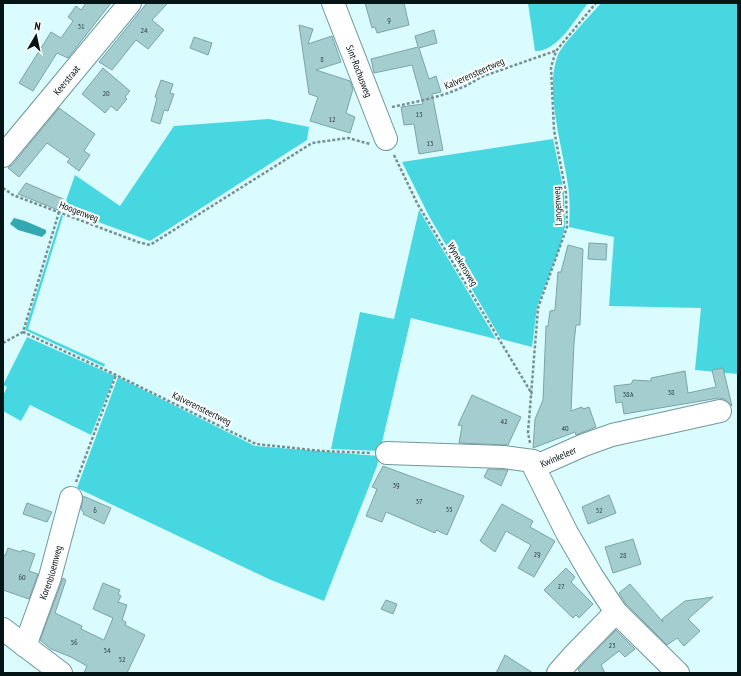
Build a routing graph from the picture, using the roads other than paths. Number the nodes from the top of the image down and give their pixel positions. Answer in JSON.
{"nodes":[{"id":1,"x":130,"y":3,"type":"edge"},
{"id":2,"x":333,"y":3,"type":"edge"},
{"id":3,"x":382,"y":142,"type":"road end"},
{"id":4,"x":3,"y":156,"type":"edge"},
{"id":5,"x":720,"y":411,"type":"dead end"},
{"id":6,"x":387,"y":453,"type":"road end"},
{"id":7,"x":533,"y":461,"type":"road end"},
{"id":8,"x":71,"y":498,"type":"road end"},
{"id":9,"x":616,"y":612,"type":"junction"},
{"id":10,"x":3,"y":629,"type":"edge"},
{"id":11,"x":25,"y":646,"type":"junction"},
{"id":12,"x":60,"y":673,"type":"edge"},
{"id":13,"x":558,"y":673,"type":"edge"},
{"id":14,"x":678,"y":673,"type":"edge"}],
"edges":[{"from":1,"to":4,"type":"street","name":"Keerstraat"},
{"from":2,"to":3,"type":"street","name":"Sint-Rochusweg"},
{"from":5,"to":9,"type":"street","name":"Kwinkeleer"},
{"from":6,"to":7,"type":"street","name":"Kwinkeleer"},
{"from":8,"to":11,"type":"street","name":"Korenbloemweg"},
{"from":9,"to":13,"type":"street"},
{"from":9,"to":14,"type":"street","name":"Kwinkeleer"},
{"from":10,"to":11,"type":"street"},
{"from":11,"to":12,"type":"street"}]}
